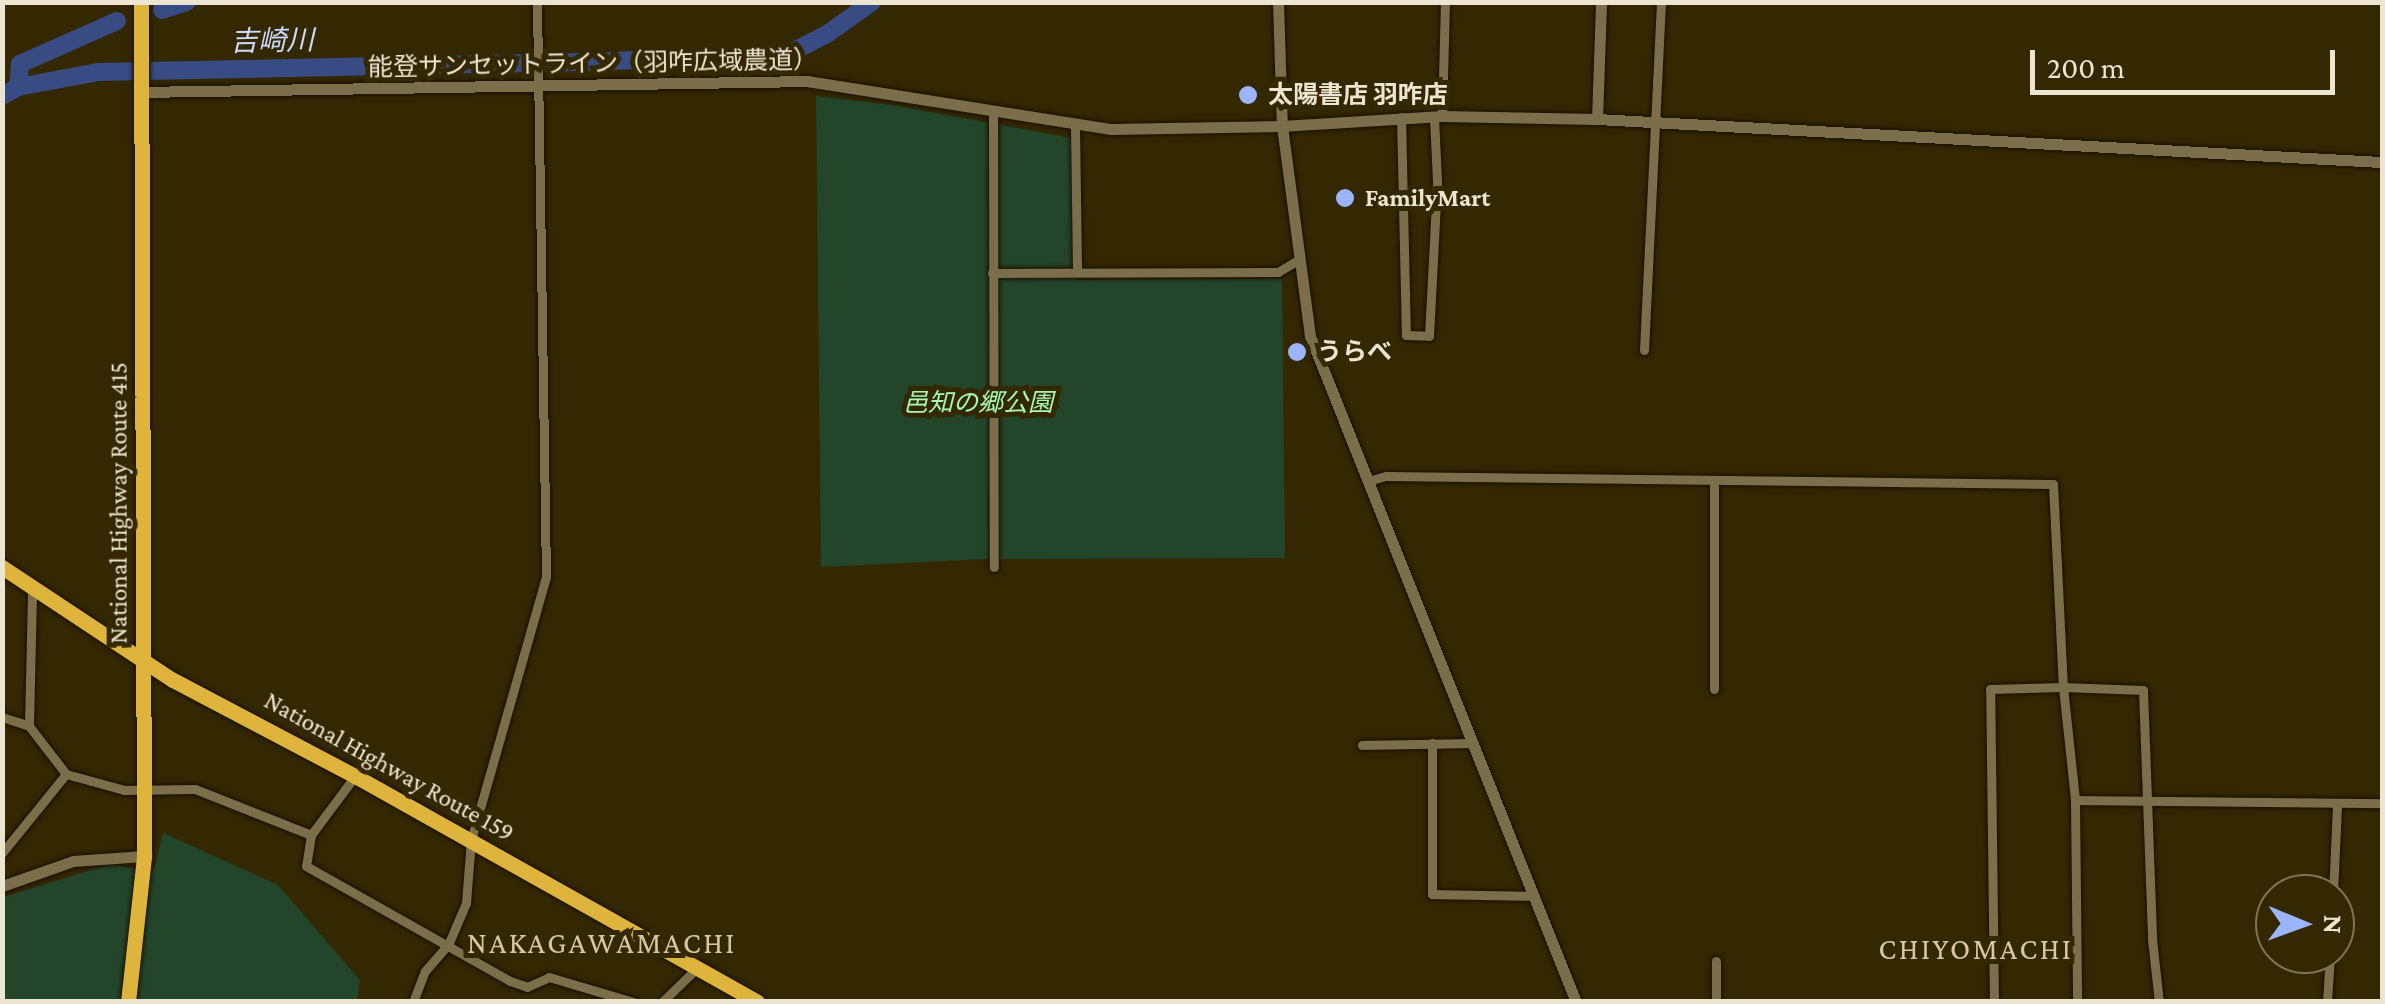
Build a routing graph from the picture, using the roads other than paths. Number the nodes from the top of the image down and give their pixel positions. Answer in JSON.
{"nodes":[{"id":1,"x":141,"y":2,"type":"edge"},
{"id":2,"x":537,"y":2,"type":"edge"},
{"id":3,"x":1278,"y":2,"type":"edge"},
{"id":4,"x":1445,"y":2,"type":"edge"},
{"id":5,"x":1600,"y":2,"type":"edge"},
{"id":6,"x":1662,"y":2,"type":"edge"},
{"id":7,"x":140,"y":87,"type":"junction"},
{"id":8,"x":538,"y":87,"type":"junction"},
{"id":9,"x":992,"y":112,"type":"junction"},
{"id":10,"x":1438,"y":116,"type":"junction"},
{"id":11,"x":1401,"y":117,"type":"junction"},
{"id":12,"x":1597,"y":119,"type":"junction"},
{"id":13,"x":1655,"y":124,"type":"junction"},
{"id":14,"x":1075,"y":125,"type":"junction"},
{"id":15,"x":1282,"y":126,"type":"junction"},
{"id":16,"x":2382,"y":162,"type":"edge"},
{"id":17,"x":1296,"y":260,"type":"junction"},
{"id":18,"x":1077,"y":272,"type":"junction"},
{"id":19,"x":992,"y":273,"type":"junction"},
{"id":20,"x":1644,"y":350,"type":"dead end"},
{"id":21,"x":1714,"y":480,"type":"junction"},
{"id":22,"x":1368,"y":481,"type":"junction"},
{"id":23,"x":2,"y":568,"type":"edge"},
{"id":24,"x":994,"y":568,"type":"dead end"},
{"id":25,"x":32,"y":590,"type":"junction"},
{"id":26,"x":145,"y":661,"type":"junction"},
{"id":27,"x":2064,"y":687,"type":"junction"},
{"id":28,"x":1714,"y":689,"type":"dead end"},
{"id":29,"x":2,"y":717,"type":"edge"},
{"id":30,"x":29,"y":726,"type":"junction"},
{"id":31,"x":1472,"y":742,"type":"junction"},
{"id":32,"x":1432,"y":743,"type":"junction"},
{"id":33,"x":1362,"y":745,"type":"dead end"},
{"id":34,"x":66,"y":774,"type":"junction"},
{"id":35,"x":356,"y":776,"type":"junction"},
{"id":36,"x":143,"y":790,"type":"junction"},
{"id":37,"x":2075,"y":800,"type":"junction"},
{"id":38,"x":2149,"y":802,"type":"junction"},
{"id":39,"x":2382,"y":804,"type":"edge"},
{"id":40,"x":2337,"y":805,"type":"junction"},
{"id":41,"x":311,"y":835,"type":"junction"},
{"id":42,"x":470,"y":840,"type":"junction"},
{"id":43,"x":2,"y":853,"type":"edge"},
{"id":44,"x":144,"y":856,"type":"junction"},
{"id":45,"x":2334,"y":874,"type":"edge"},
{"id":46,"x":2,"y":886,"type":"edge"},
{"id":47,"x":1534,"y":896,"type":"junction"},
{"id":48,"x":448,"y":946,"type":"junction"},
{"id":49,"x":1716,"y":960,"type":"dead end"},
{"id":50,"x":698,"y":967,"type":"junction"},
{"id":51,"x":2329,"y":974,"type":"edge"},
{"id":52,"x":128,"y":1002,"type":"edge"},
{"id":53,"x":413,"y":1002,"type":"edge"},
{"id":54,"x":633,"y":1002,"type":"edge"},
{"id":55,"x":662,"y":1002,"type":"edge"},
{"id":56,"x":758,"y":1002,"type":"edge"},
{"id":57,"x":1576,"y":1002,"type":"edge"},
{"id":58,"x":1716,"y":1002,"type":"edge"},
{"id":59,"x":1994,"y":1002,"type":"edge"},
{"id":60,"x":2077,"y":1002,"type":"edge"},
{"id":61,"x":2159,"y":1002,"type":"edge"},
{"id":62,"x":2327,"y":1002,"type":"edge"}],
"edges":[{"from":1,"to":7,"type":"highway","name":"National Highway Route 415"},
{"from":2,"to":8,"type":"street"},
{"from":3,"to":15,"type":"street"},
{"from":4,"to":10,"type":"street"},
{"from":5,"to":12,"type":"street"},
{"from":6,"to":13,"type":"street"},
{"from":7,"to":8,"type":"street","name":"能登サンセットライン（羽咋広域農道）"},
{"from":7,"to":26,"type":"highway","name":"National Highway Route 415"},
{"from":8,"to":9,"type":"street","name":"能登サンセットライン（羽咋広域農道）"},
{"from":8,"to":42,"type":"street"},
{"from":9,"to":14,"type":"street","name":"能登サンセットライン（羽咋広域農道）"},
{"from":9,"to":19,"type":"street"},
{"from":10,"to":11,"type":"street","name":"能登サンセットライン（羽咋広域農道）"},
{"from":10,"to":11,"type":"street"},
{"from":10,"to":12,"type":"street","name":"能登サンセットライン（羽咋広域農道）"},
{"from":11,"to":15,"type":"street","name":"能登サンセットライン（羽咋広域農道）"},
{"from":12,"to":13,"type":"street","name":"能登サンセットライン（羽咋広域農道）"},
{"from":13,"to":16,"type":"street","name":"能登サンセットライン（羽咋広域農道）"},
{"from":13,"to":20,"type":"street"},
{"from":14,"to":15,"type":"street","name":"能登サンセットライン（羽咋広域農道）"},
{"from":14,"to":18,"type":"street"},
{"from":15,"to":17,"type":"street"},
{"from":17,"to":18,"type":"street"},
{"from":17,"to":22,"type":"street"},
{"from":18,"to":19,"type":"street"},
{"from":19,"to":24,"type":"street"},
{"from":21,"to":22,"type":"street"},
{"from":21,"to":27,"type":"street"},
{"from":21,"to":28,"type":"street"},
{"from":22,"to":31,"type":"street"},
{"from":23,"to":25,"type":"highway","name":"National Highway Route 159"},
{"from":25,"to":26,"type":"highway","name":"National Highway Route 159"},
{"from":25,"to":30,"type":"street"},
{"from":26,"to":35,"type":"highway","name":"National Highway Route 159"},
{"from":26,"to":36,"type":"highway","name":"National Highway Route 415"},
{"from":27,"to":37,"type":"street"},
{"from":27,"to":38,"type":"street"},
{"from":27,"to":59,"type":"street"},
{"from":29,"to":30,"type":"street"},
{"from":30,"to":34,"type":"street"},
{"from":31,"to":32,"type":"street"},
{"from":31,"to":47,"type":"street"},
{"from":32,"to":33,"type":"street"},
{"from":32,"to":47,"type":"street"},
{"from":34,"to":36,"type":"street"},
{"from":34,"to":43,"type":"street"},
{"from":35,"to":41,"type":"street"},
{"from":35,"to":42,"type":"highway","name":"National Highway Route 159"},
{"from":36,"to":41,"type":"street"},
{"from":36,"to":44,"type":"highway","name":"National Highway Route 415"},
{"from":37,"to":38,"type":"street"},
{"from":37,"to":60,"type":"street"},
{"from":38,"to":40,"type":"street"},
{"from":38,"to":61,"type":"street"},
{"from":39,"to":40,"type":"street"},
{"from":40,"to":45,"type":"street"},
{"from":41,"to":48,"type":"street"},
{"from":42,"to":48,"type":"street"},
{"from":42,"to":50,"type":"highway","name":"National Highway Route 159"},
{"from":44,"to":46,"type":"street"},
{"from":44,"to":52,"type":"highway","name":"National Highway Route 415"},
{"from":47,"to":57,"type":"street"},
{"from":48,"to":53,"type":"street"},
{"from":48,"to":54,"type":"street"},
{"from":49,"to":58,"type":"street"},
{"from":50,"to":55,"type":"street"},
{"from":50,"to":56,"type":"highway","name":"National Highway Route 159"},
{"from":51,"to":62,"type":"street"}]}
